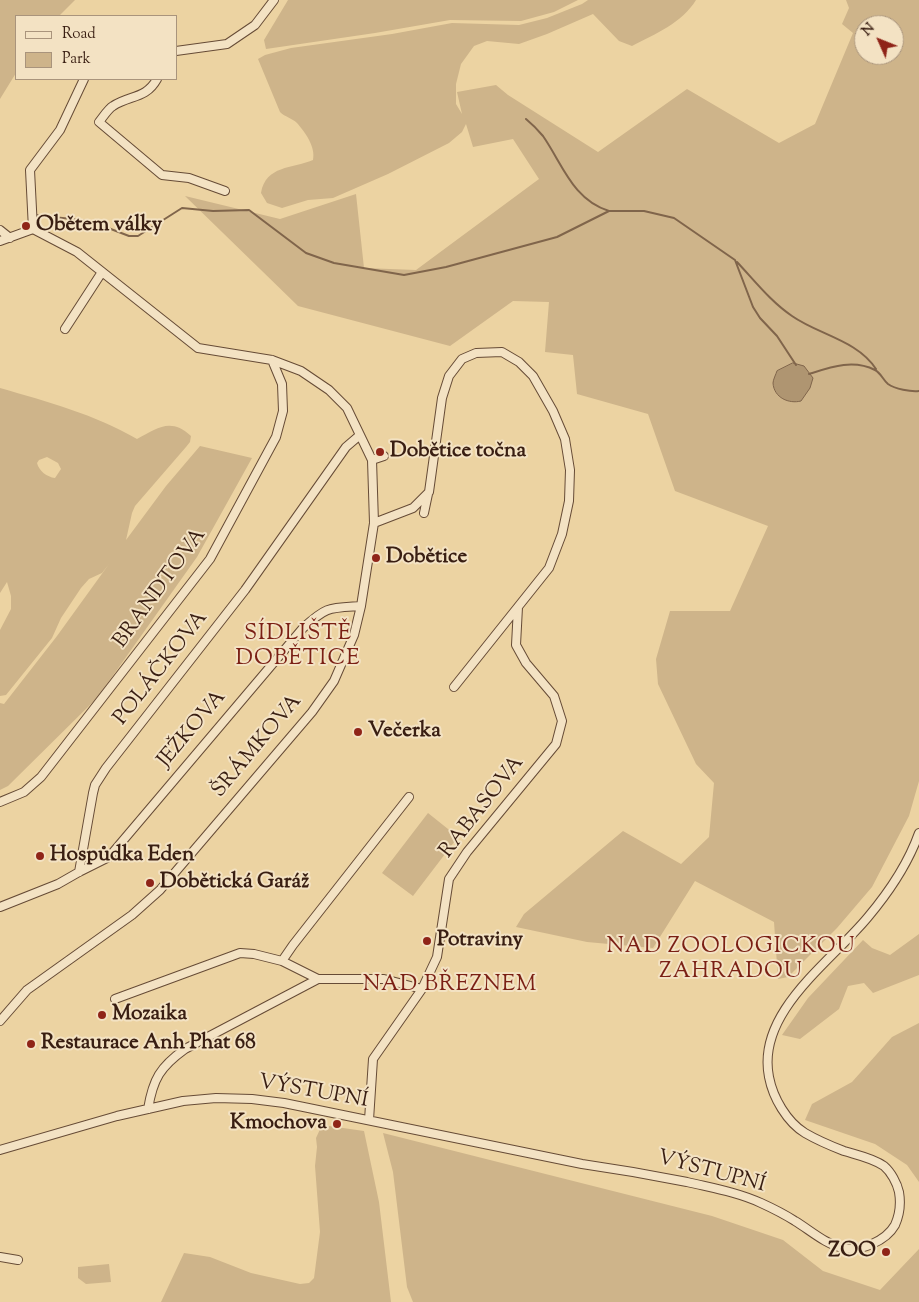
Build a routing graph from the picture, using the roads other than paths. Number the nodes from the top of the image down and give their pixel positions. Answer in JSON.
{"nodes":[{"id":1,"x":274,"y":0,"type":"edge"},
{"id":2,"x":178,"y":52,"type":"edge"},
{"id":3,"x":84,"y":80,"type":"edge"},
{"id":4,"x":156,"y":80,"type":"edge"},
{"id":5,"x":225,"y":191,"type":"dead end"},
{"id":6,"x":34,"y":229,"type":"junction"},
{"id":7,"x":0,"y":230,"type":"edge"},
{"id":8,"x":10,"y":238,"type":"junction"},
{"id":9,"x":0,"y":241,"type":"edge"},
{"id":10,"x":102,"y":272,"type":"junction"},
{"id":11,"x":66,"y":329,"type":"dead end"},
{"id":12,"x":272,"y":360,"type":"junction"},
{"id":13,"x":360,"y":435,"type":"junction"},
{"id":14,"x":384,"y":456,"type":"dead end"},
{"id":15,"x":372,"y":460,"type":"junction"},
{"id":16,"x":429,"y":492,"type":"junction"},
{"id":17,"x":424,"y":513,"type":"dead end"},
{"id":18,"x":374,"y":523,"type":"junction"},
{"id":19,"x":361,"y":606,"type":"junction"},
{"id":20,"x":518,"y":607,"type":"junction"},
{"id":21,"x":454,"y":687,"type":"dead end"},
{"id":22,"x":408,"y":798,"type":"dead end"},
{"id":23,"x":0,"y":802,"type":"edge"},
{"id":24,"x":919,"y":833,"type":"edge"},
{"id":25,"x":79,"y":872,"type":"junction"},
{"id":26,"x":0,"y":907,"type":"edge"},
{"id":27,"x":282,"y":961,"type":"junction"},
{"id":28,"x":318,"y":979,"type":"junction"},
{"id":29,"x":422,"y":989,"type":"junction"},
{"id":30,"x":115,"y":999,"type":"dead end"},
{"id":31,"x":2,"y":1015,"type":"edge"},
{"id":32,"x":148,"y":1108,"type":"junction"},
{"id":33,"x":370,"y":1120,"type":"junction"},
{"id":34,"x":0,"y":1150,"type":"edge"},
{"id":35,"x":0,"y":1256,"type":"edge"},
{"id":36,"x":18,"y":1260,"type":"dead end"}],
"edges":[{"from":1,"to":2,"type":"street"},
{"from":3,"to":6,"type":"street"},
{"from":4,"to":5,"type":"street"},
{"from":6,"to":8,"type":"street"},
{"from":6,"to":10,"type":"street","name":"ŠRÁMKOVA"},
{"from":7,"to":8,"type":"street"},
{"from":8,"to":9,"type":"street"},
{"from":10,"to":11,"type":"street"},
{"from":10,"to":12,"type":"street","name":"ŠRÁMKOVA"},
{"from":12,"to":13,"type":"street","name":"ŠRÁMKOVA"},
{"from":12,"to":23,"type":"street","name":"BRANDTOVA"},
{"from":13,"to":15,"type":"street","name":"ŠRÁMKOVA"},
{"from":13,"to":25,"type":"street","name":"POLÁČKOVA"},
{"from":14,"to":15,"type":"street"},
{"from":15,"to":18,"type":"street","name":"ŠRÁMKOVA"},
{"from":16,"to":17,"type":"street"},
{"from":16,"to":18,"type":"street"},
{"from":16,"to":20,"type":"street"},
{"from":18,"to":19,"type":"street","name":"ŠRÁMKOVA"},
{"from":19,"to":25,"type":"street","name":"JEŽKOVA"},
{"from":19,"to":31,"type":"street","name":"ŠRÁMKOVA"},
{"from":20,"to":21,"type":"street"},
{"from":20,"to":29,"type":"street","name":"RABASOVA"},
{"from":22,"to":27,"type":"street"},
{"from":24,"to":33,"type":"street","name":"VÝSTUPNÍ"},
{"from":25,"to":26,"type":"street"},
{"from":27,"to":28,"type":"street"},
{"from":27,"to":30,"type":"street"},
{"from":28,"to":29,"type":"street"},
{"from":28,"to":32,"type":"street"},
{"from":29,"to":33,"type":"street","name":"RABASOVA"},
{"from":32,"to":33,"type":"street","name":"VÝSTUPNÍ"},
{"from":32,"to":34,"type":"street","name":"VÝSTUPNÍ"},
{"from":35,"to":36,"type":"street"}]}
